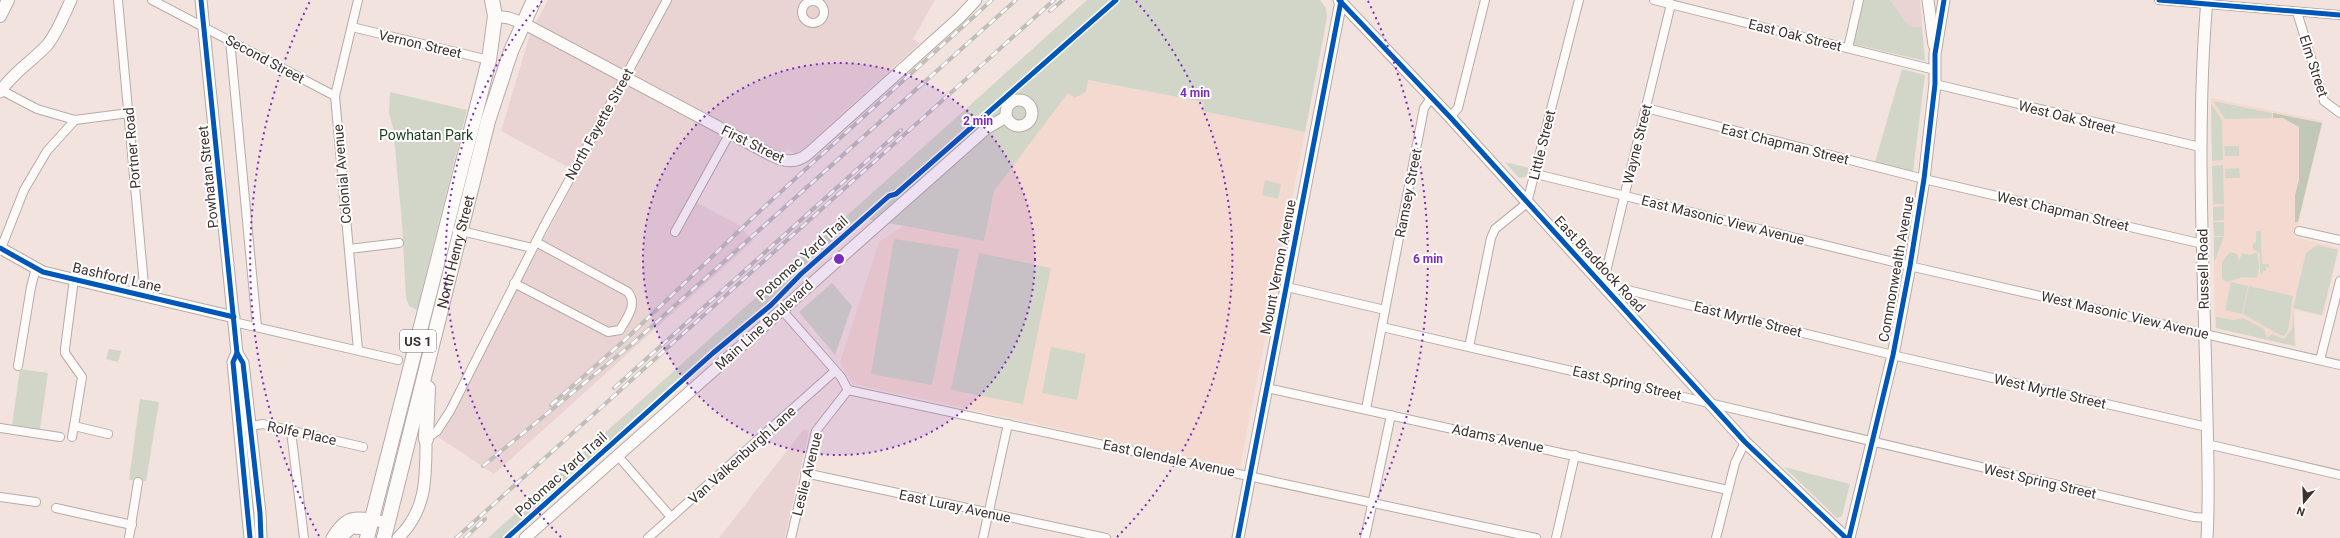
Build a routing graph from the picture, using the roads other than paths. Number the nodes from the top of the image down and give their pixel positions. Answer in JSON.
{"nodes":[{"id":1,"x":8,"y":0,"type":"edge"},
{"id":2,"x":71,"y":0,"type":"edge"},
{"id":3,"x":118,"y":0,"type":"edge"},
{"id":4,"x":152,"y":0,"type":"edge"},
{"id":5,"x":201,"y":0,"type":"edge"},
{"id":6,"x":358,"y":0,"type":"edge"},
{"id":7,"x":492,"y":0,"type":"edge"},
{"id":8,"x":534,"y":0,"type":"edge"},
{"id":9,"x":667,"y":0,"type":"edge"},
{"id":10,"x":976,"y":0,"type":"edge"},
{"id":11,"x":1341,"y":0,"type":"edge"},
{"id":12,"x":1485,"y":0,"type":"edge"},
{"id":13,"x":1579,"y":0,"type":"edge"},
{"id":14,"x":1654,"y":0,"type":"edge"},
{"id":15,"x":1859,"y":0,"type":"edge"},
{"id":16,"x":1928,"y":0,"type":"edge"},
{"id":17,"x":1944,"y":0,"type":"edge"},
{"id":18,"x":2159,"y":0,"type":"edge"},
{"id":19,"x":2207,"y":2,"type":"edge"},
{"id":20,"x":1671,"y":4,"type":"junction"},
{"id":21,"x":2297,"y":12,"type":"junction"},
{"id":22,"x":2340,"y":15,"type":"edge"},
{"id":23,"x":0,"y":16,"type":"edge"},
{"id":24,"x":495,"y":16,"type":"junction"},
{"id":25,"x":523,"y":22,"type":"junction"},
{"id":26,"x":204,"y":26,"type":"junction"},
{"id":27,"x":352,"y":27,"type":"junction"},
{"id":28,"x":230,"y":40,"type":"junction"},
{"id":29,"x":1848,"y":48,"type":"junction"},
{"id":30,"x":1935,"y":54,"type":"junction"},
{"id":31,"x":489,"y":60,"type":"junction"},
{"id":32,"x":1935,"y":70,"type":"junction"},
{"id":33,"x":625,"y":77,"type":"junction"},
{"id":34,"x":1935,"y":84,"type":"junction"},
{"id":35,"x":0,"y":91,"type":"edge"},
{"id":36,"x":335,"y":96,"type":"junction"},
{"id":37,"x":1432,"y":97,"type":"junction"},
{"id":38,"x":1646,"y":108,"type":"junction"},
{"id":39,"x":129,"y":113,"type":"junction"},
{"id":40,"x":2340,"y":113,"type":"edge"},
{"id":41,"x":1006,"y":117,"type":"dead end"},
{"id":42,"x":1450,"y":117,"type":"junction"},
{"id":43,"x":74,"y":120,"type":"junction"},
{"id":44,"x":730,"y":133,"type":"junction"},
{"id":45,"x":2200,"y":147,"type":"junction"},
{"id":46,"x":1536,"y":174,"type":"junction"},
{"id":47,"x":1924,"y":179,"type":"junction"},
{"id":48,"x":1624,"y":196,"type":"junction"},
{"id":49,"x":1527,"y":203,"type":"junction"},
{"id":50,"x":447,"y":227,"type":"junction"},
{"id":51,"x":2299,"y":230,"type":"dead end"},
{"id":52,"x":461,"y":231,"type":"junction"},
{"id":53,"x":675,"y":232,"type":"dead end"},
{"id":54,"x":2340,"y":240,"type":"edge"},
{"id":55,"x":399,"y":243,"type":"dead end"},
{"id":56,"x":2203,"y":244,"type":"junction"},
{"id":57,"x":534,"y":245,"type":"junction"},
{"id":58,"x":0,"y":249,"type":"edge"},
{"id":59,"x":349,"y":249,"type":"junction"},
{"id":60,"x":1910,"y":266,"type":"junction"},
{"id":61,"x":36,"y":268,"type":"junction"},
{"id":62,"x":74,"y":279,"type":"junction"},
{"id":63,"x":2340,"y":281,"type":"edge"},
{"id":64,"x":514,"y":283,"type":"junction"},
{"id":65,"x":1602,"y":284,"type":"junction"},
{"id":66,"x":1287,"y":287,"type":"junction"},
{"id":67,"x":145,"y":296,"type":"junction"},
{"id":68,"x":781,"y":309,"type":"junction"},
{"id":69,"x":1385,"y":310,"type":"junction"},
{"id":70,"x":234,"y":319,"type":"junction"},
{"id":71,"x":257,"y":327,"type":"junction"},
{"id":72,"x":1382,"y":327,"type":"junction"},
{"id":73,"x":2205,"y":334,"type":"junction"},
{"id":74,"x":434,"y":340,"type":"junction"},
{"id":75,"x":1469,"y":347,"type":"junction"},
{"id":76,"x":358,"y":350,"type":"junction"},
{"id":77,"x":1893,"y":355,"type":"junction"},
{"id":78,"x":398,"y":360,"type":"dead end"},
{"id":79,"x":2320,"y":360,"type":"junction"},
{"id":80,"x":2340,"y":365,"type":"edge"},
{"id":81,"x":18,"y":366,"type":"dead end"},
{"id":82,"x":835,"y":371,"type":"junction"},
{"id":83,"x":1267,"y":388,"type":"junction"},
{"id":84,"x":846,"y":393,"type":"junction"},
{"id":85,"x":1708,"y":402,"type":"junction"},
{"id":86,"x":1366,"y":409,"type":"junction"},
{"id":87,"x":1392,"y":415,"type":"junction"},
{"id":88,"x":1008,"y":424,"type":"junction"},
{"id":89,"x":74,"y":426,"type":"junction"},
{"id":90,"x":245,"y":426,"type":"junction"},
{"id":91,"x":2207,"y":427,"type":"junction"},
{"id":92,"x":0,"y":428,"type":"edge"},
{"id":93,"x":291,"y":430,"type":"junction"},
{"id":94,"x":108,"y":434,"type":"dead end"},
{"id":95,"x":60,"y":437,"type":"dead end"},
{"id":96,"x":72,"y":437,"type":"dead end"},
{"id":97,"x":426,"y":439,"type":"junction"},
{"id":98,"x":1745,"y":442,"type":"junction"},
{"id":99,"x":1872,"y":442,"type":"junction"},
{"id":100,"x":2207,"y":444,"type":"junction"},
{"id":101,"x":363,"y":447,"type":"dead end"},
{"id":102,"x":1575,"y":455,"type":"junction"},
{"id":103,"x":618,"y":456,"type":"junction"},
{"id":104,"x":805,"y":473,"type":"junction"},
{"id":105,"x":2340,"y":475,"type":"edge"},
{"id":106,"x":1250,"y":476,"type":"junction"},
{"id":107,"x":138,"y":482,"type":"dead end"},
{"id":108,"x":1728,"y":490,"type":"junction"},
{"id":109,"x":0,"y":497,"type":"edge"},
{"id":110,"x":36,"y":502,"type":"dead end"},
{"id":111,"x":1373,"y":502,"type":"junction"},
{"id":112,"x":56,"y":508,"type":"dead end"},
{"id":113,"x":989,"y":513,"type":"junction"},
{"id":114,"x":388,"y":516,"type":"junction"},
{"id":115,"x":671,"y":517,"type":"junction"},
{"id":116,"x":2208,"y":518,"type":"junction"},
{"id":117,"x":132,"y":525,"type":"junction"},
{"id":118,"x":369,"y":529,"type":"edge"},
{"id":119,"x":129,"y":538,"type":"edge"},
{"id":120,"x":250,"y":538,"type":"edge"},
{"id":121,"x":260,"y":538,"type":"edge"},
{"id":122,"x":304,"y":538,"type":"edge"},
{"id":123,"x":332,"y":538,"type":"edge"},
{"id":124,"x":340,"y":538,"type":"edge"},
{"id":125,"x":384,"y":538,"type":"edge"},
{"id":126,"x":398,"y":538,"type":"edge"},
{"id":127,"x":525,"y":538,"type":"edge"},
{"id":128,"x":648,"y":538,"type":"edge"},
{"id":129,"x":791,"y":538,"type":"edge"},
{"id":130,"x":983,"y":538,"type":"edge"},
{"id":131,"x":1106,"y":538,"type":"edge"},
{"id":132,"x":1238,"y":538,"type":"edge"},
{"id":133,"x":1365,"y":538,"type":"edge"},
{"id":134,"x":1536,"y":538,"type":"edge"},
{"id":135,"x":1556,"y":538,"type":"edge"},
{"id":136,"x":1716,"y":538,"type":"edge"},
{"id":137,"x":1846,"y":538,"type":"edge"},
{"id":138,"x":1849,"y":538,"type":"edge"},
{"id":139,"x":2209,"y":538,"type":"edge"}],
"edges":[{"from":1,"to":23,"type":"main road"},
{"from":2,"to":35,"type":"street"},
{"from":3,"to":39,"type":"street","name":"Portner Road"},
{"from":4,"to":26,"type":"street","name":"Second Street"},
{"from":5,"to":26,"type":"street","name":"Powhatan Street"},
{"from":6,"to":27,"type":"street","name":"Colonial Avenue"},
{"from":7,"to":24,"type":"highway","number":"US 1"},
{"from":8,"to":25,"type":"highway","name":"North Henry Street","number":"US 1"},
{"from":9,"to":33,"type":"street","name":"North Fayette Street"},
{"from":10,"to":44,"type":"street","name":"First Street"},
{"from":11,"to":37,"type":"street","name":"East Braddock Road"},
{"from":11,"to":66,"type":"street","name":"Mount Vernon Avenue"},
{"from":12,"to":42,"type":"street"},
{"from":13,"to":46,"type":"street","name":"Little Street"},
{"from":14,"to":20,"type":"street","name":"East Oak Street"},
{"from":15,"to":29,"type":"street"},
{"from":16,"to":30,"type":"street","name":"Commonwealth Avenue"},
{"from":17,"to":30,"type":"street","name":"Commonwealth Avenue"},
{"from":18,"to":19,"type":"street"},
{"from":19,"to":21,"type":"street"},
{"from":19,"to":45,"type":"street","name":"Russell Road"},
{"from":20,"to":29,"type":"street","name":"East Oak Street"},
{"from":20,"to":38,"type":"street","name":"Wayne Street"},
{"from":21,"to":22,"type":"street"},
{"from":21,"to":40,"type":"street","name":"Elm Street"},
{"from":24,"to":25,"type":"street","name":"First Street"},
{"from":24,"to":31,"type":"highway","number":"US 1"},
{"from":25,"to":33,"type":"street","name":"First Street"},
{"from":25,"to":52,"type":"highway","name":"North Henry Street","number":"US 1"},
{"from":26,"to":28,"type":"street","name":"Second Street"},
{"from":26,"to":70,"type":"street","name":"Powhatan Street"},
{"from":27,"to":31,"type":"street","name":"Vernon Street"},
{"from":27,"to":36,"type":"street","name":"Colonial Avenue"},
{"from":28,"to":36,"type":"street","name":"Second Street"},
{"from":28,"to":71,"type":"street"},
{"from":29,"to":32,"type":"street","name":"East Oak Street"},
{"from":30,"to":32,"type":"street","name":"Commonwealth Avenue"},
{"from":31,"to":50,"type":"highway","name":"North Henry Street","number":"US 1"},
{"from":32,"to":34,"type":"street","name":"Commonwealth Avenue"},
{"from":33,"to":44,"type":"street","name":"First Street"},
{"from":33,"to":57,"type":"street","name":"North Fayette Street"},
{"from":34,"to":45,"type":"street","name":"West Oak Street"},
{"from":34,"to":47,"type":"street","name":"Commonwealth Avenue"},
{"from":35,"to":43,"type":"street"},
{"from":36,"to":59,"type":"street","name":"Colonial Avenue"},
{"from":37,"to":42,"type":"street","name":"East Braddock Road"},
{"from":37,"to":69,"type":"street","name":"Ramsey Street"},
{"from":38,"to":47,"type":"street","name":"East Chapman Street"},
{"from":38,"to":48,"type":"street","name":"Wayne Street"},
{"from":39,"to":43,"type":"street"},
{"from":39,"to":67,"type":"street","name":"Portner Road"},
{"from":41,"to":68,"type":"street","name":"Main Line Boulevard"},
{"from":42,"to":49,"type":"street","name":"East Braddock Road"},
{"from":43,"to":58,"type":"street"},
{"from":44,"to":53,"type":"street"},
{"from":45,"to":56,"type":"street","name":"Russell Road"},
{"from":46,"to":48,"type":"street","name":"East Masonic View Avenue"},
{"from":46,"to":49,"type":"street","name":"Little Street"},
{"from":47,"to":56,"type":"street","name":"West Chapman Street"},
{"from":47,"to":60,"type":"street","name":"Commonwealth Avenue"},
{"from":48,"to":60,"type":"street","name":"East Masonic View Avenue"},
{"from":48,"to":65,"type":"street","name":"Wayne Street"},
{"from":49,"to":65,"type":"street","name":"East Braddock Road"},
{"from":49,"to":75,"type":"street"},
{"from":50,"to":52,"type":"street"},
{"from":50,"to":118,"type":"highway","name":"North Henry Street","number":"US 1"},
{"from":51,"to":54,"type":"street"},
{"from":52,"to":57,"type":"street"},
{"from":52,"to":74,"type":"highway","name":"North Henry Street","number":"US 1"},
{"from":55,"to":59,"type":"street"},
{"from":56,"to":73,"type":"street","name":"Russell Road"},
{"from":57,"to":64,"type":"street","name":"North Fayette Street"},
{"from":57,"to":64,"type":"street"},
{"from":58,"to":61,"type":"street","name":"Bashford Lane"},
{"from":59,"to":76,"type":"street","name":"Colonial Avenue"},
{"from":60,"to":73,"type":"street","name":"West Masonic View Avenue"},
{"from":60,"to":77,"type":"street","name":"Commonwealth Avenue"},
{"from":61,"to":62,"type":"street","name":"Bashford Lane"},
{"from":61,"to":81,"type":"street"},
{"from":62,"to":67,"type":"street","name":"Bashford Lane"},
{"from":62,"to":89,"type":"street"},
{"from":63,"to":79,"type":"street"},
{"from":64,"to":97,"type":"street","name":"North Fayette Street"},
{"from":65,"to":77,"type":"street","name":"East Myrtle Street"},
{"from":65,"to":85,"type":"street","name":"East Braddock Road"},
{"from":66,"to":69,"type":"street"},
{"from":66,"to":83,"type":"street","name":"Mount Vernon Avenue"},
{"from":67,"to":70,"type":"street","name":"Bashford Lane"},
{"from":68,"to":82,"type":"street"},
{"from":68,"to":103,"type":"street","name":"Main Line Boulevard"},
{"from":69,"to":72,"type":"street","name":"Ramsey Street"},
{"from":70,"to":71,"type":"street","name":"Bashford Lane"},
{"from":70,"to":90,"type":"street","name":"Powhatan Street"},
{"from":71,"to":76,"type":"street","name":"Bashford Lane"},
{"from":72,"to":75,"type":"street","name":"East Spring Street"},
{"from":72,"to":86,"type":"street","name":"Ramsey Street"},
{"from":73,"to":79,"type":"street","name":"West Masonic View Avenue"},
{"from":73,"to":91,"type":"street","name":"Russell Road"},
{"from":74,"to":97,"type":"highway"},
{"from":74,"to":114,"type":"highway","name":"North Henry Street","number":"US 1"},
{"from":75,"to":85,"type":"street","name":"East Spring Street"},
{"from":76,"to":78,"type":"street","name":"Bashford Lane"},
{"from":77,"to":91,"type":"street","name":"West Myrtle Street"},
{"from":77,"to":99,"type":"street","name":"Commonwealth Avenue"},
{"from":79,"to":80,"type":"street","name":"West Masonic View Avenue"},
{"from":82,"to":84,"type":"street"},
{"from":82,"to":115,"type":"street","name":"Van Valkenburgh Lane"},
{"from":83,"to":86,"type":"street","name":"Adams Avenue"},
{"from":83,"to":106,"type":"street","name":"Mount Vernon Avenue"},
{"from":84,"to":88,"type":"street","name":"East Glendale Avenue"},
{"from":84,"to":104,"type":"street","name":"Leslie Avenue"},
{"from":85,"to":98,"type":"street","name":"East Braddock Road"},
{"from":85,"to":99,"type":"street","name":"East Spring Street"},
{"from":86,"to":87,"type":"street","name":"Adams Avenue"},
{"from":87,"to":102,"type":"street","name":"Adams Avenue"},
{"from":87,"to":111,"type":"street"},
{"from":88,"to":106,"type":"street","name":"East Glendale Avenue"},
{"from":88,"to":113,"type":"street"},
{"from":89,"to":94,"type":"street"},
{"from":89,"to":96,"type":"street"},
{"from":90,"to":93,"type":"street","name":"Rolfe Place"},
{"from":90,"to":120,"type":"street","name":"Powhatan Street"},
{"from":90,"to":121,"type":"street","name":"Powhatan Street"},
{"from":91,"to":100,"type":"street","name":"Russell Road"},
{"from":92,"to":95,"type":"street"},
{"from":93,"to":101,"type":"street","name":"Rolfe Place"},
{"from":93,"to":122,"type":"street"},
{"from":97,"to":126,"type":"street"},
{"from":98,"to":108,"type":"street"},
{"from":98,"to":137,"type":"street","name":"East Braddock Road"},
{"from":99,"to":116,"type":"street","name":"West Spring Street"},
{"from":99,"to":138,"type":"street","name":"Commonwealth Avenue"},
{"from":100,"to":105,"type":"street"},
{"from":100,"to":116,"type":"street","name":"Russell Road"},
{"from":102,"to":108,"type":"street","name":"Adams Avenue"},
{"from":102,"to":135,"type":"street"},
{"from":103,"to":115,"type":"street"},
{"from":103,"to":127,"type":"street","name":"Main Line Boulevard"},
{"from":104,"to":113,"type":"street","name":"East Luray Avenue"},
{"from":104,"to":129,"type":"street","name":"Leslie Avenue"},
{"from":106,"to":111,"type":"street","name":"East Glendale Avenue"},
{"from":106,"to":132,"type":"street","name":"Mount Vernon Avenue"},
{"from":107,"to":117,"type":"street"},
{"from":108,"to":136,"type":"street"},
{"from":109,"to":110,"type":"street"},
{"from":111,"to":133,"type":"street"},
{"from":111,"to":134,"type":"street","name":"East Glendale Avenue"},
{"from":112,"to":117,"type":"street"},
{"from":113,"to":130,"type":"street"},
{"from":113,"to":131,"type":"street","name":"East Luray Avenue"},
{"from":114,"to":118,"type":"street"},
{"from":114,"to":125,"type":"highway","number":"US 1"},
{"from":115,"to":128,"type":"street","name":"Van Valkenburgh Lane"},
{"from":116,"to":139,"type":"street","name":"Russell Road"},
{"from":117,"to":119,"type":"street"},
{"from":118,"to":123,"type":"street"},
{"from":118,"to":124,"type":"street"}]}
